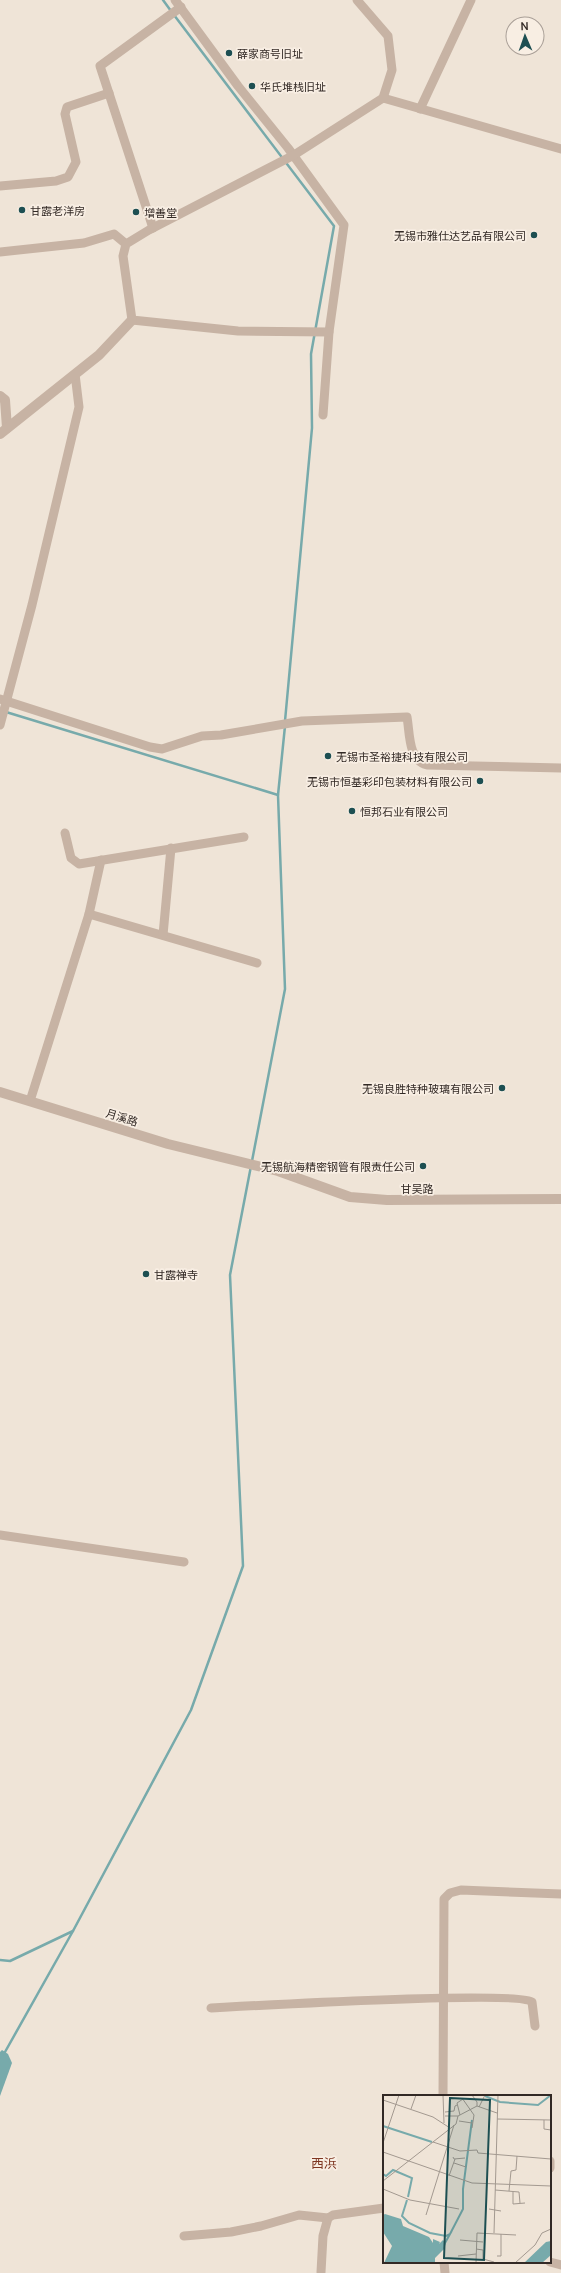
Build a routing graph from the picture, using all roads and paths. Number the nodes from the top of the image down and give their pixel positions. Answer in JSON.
{"nodes":[{"id":1,"x":175,"y":0,"type":"edge"},
{"id":2,"x":357,"y":0,"type":"edge"},
{"id":3,"x":471,"y":0,"type":"edge"},
{"id":4,"x":179,"y":9,"type":"junction"},
{"id":5,"x":109,"y":93,"type":"junction"},
{"id":6,"x":383,"y":98,"type":"junction"},
{"id":7,"x":420,"y":109,"type":"junction"},
{"id":8,"x":561,"y":149,"type":"edge"},
{"id":9,"x":291,"y":157,"type":"junction"},
{"id":10,"x":0,"y":186,"type":"edge"},
{"id":11,"x":153,"y":228,"type":"junction"},
{"id":12,"x":126,"y":244,"type":"junction"},
{"id":13,"x":0,"y":252,"type":"edge"},
{"id":14,"x":132,"y":320,"type":"junction"},
{"id":15,"x":325,"y":332,"type":"junction"},
{"id":16,"x":75,"y":374,"type":"junction"},
{"id":17,"x":0,"y":396,"type":"edge"},
{"id":18,"x":322,"y":415,"type":"dead end"},
{"id":19,"x":4,"y":431,"type":"edge"},
{"id":20,"x":4,"y":702,"type":"edge"},
{"id":21,"x":1,"y":721,"type":"edge"},
{"id":22,"x":561,"y":768,"type":"edge"},
{"id":23,"x":65,"y":833,"type":"dead end"},
{"id":24,"x":244,"y":837,"type":"dead end"},
{"id":25,"x":171,"y":848,"type":"junction"},
{"id":26,"x":101,"y":860,"type":"junction"},
{"id":27,"x":89,"y":914,"type":"junction"},
{"id":28,"x":163,"y":935,"type":"junction"},
{"id":29,"x":257,"y":963,"type":"dead end"},
{"id":30,"x":0,"y":1092,"type":"edge"},
{"id":31,"x":30,"y":1101,"type":"junction"},
{"id":32,"x":278,"y":1172,"type":"joint"},
{"id":33,"x":561,"y":1199,"type":"edge"},
{"id":34,"x":0,"y":1535,"type":"edge"},
{"id":35,"x":184,"y":1562,"type":"dead end"},
{"id":36,"x":561,"y":1894,"type":"edge"},
{"id":37,"x":442,"y":1998,"type":"junction"},
{"id":38,"x":211,"y":2008,"type":"dead end"},
{"id":39,"x":535,"y":2026,"type":"dead end"},
{"id":40,"x":443,"y":2095,"type":"edge"},
{"id":41,"x":383,"y":2208,"type":"edge"},
{"id":42,"x":328,"y":2218,"type":"junction"},
{"id":43,"x":184,"y":2236,"type":"dead end"},
{"id":44,"x":551,"y":2262,"type":"edge"},
{"id":45,"x":444,"y":2263,"type":"edge"},
{"id":46,"x":561,"y":2265,"type":"edge"},
{"id":47,"x":321,"y":2272,"type":"edge"},
{"id":48,"x":445,"y":2273,"type":"edge"}],
"edges":[{"from":1,"to":4,"type":"street"},
{"from":2,"to":6,"type":"street"},
{"from":3,"to":7,"type":"street"},
{"from":4,"to":5,"type":"street"},
{"from":4,"to":9,"type":"street"},
{"from":5,"to":10,"type":"street"},
{"from":5,"to":11,"type":"street"},
{"from":6,"to":7,"type":"street"},
{"from":6,"to":9,"type":"street"},
{"from":7,"to":8,"type":"street"},
{"from":9,"to":11,"type":"street"},
{"from":9,"to":15,"type":"street"},
{"from":11,"to":12,"type":"street"},
{"from":12,"to":13,"type":"street"},
{"from":12,"to":14,"type":"street"},
{"from":14,"to":15,"type":"street"},
{"from":14,"to":16,"type":"street"},
{"from":15,"to":18,"type":"street"},
{"from":16,"to":19,"type":"street"},
{"from":16,"to":20,"type":"street"},
{"from":17,"to":19,"type":"street"},
{"from":20,"to":21,"type":"street"},
{"from":20,"to":22,"type":"street"},
{"from":23,"to":26,"type":"street"},
{"from":24,"to":25,"type":"street"},
{"from":25,"to":26,"type":"street"},
{"from":25,"to":28,"type":"street"},
{"from":26,"to":27,"type":"street"},
{"from":27,"to":28,"type":"street"},
{"from":27,"to":31,"type":"street"},
{"from":28,"to":29,"type":"street"},
{"from":30,"to":31,"type":"street","name":"月溪路"},
{"from":31,"to":32,"type":"street","name":"月溪路"},
{"from":32,"to":33,"type":"street","name":"甘吴路"},
{"from":34,"to":35,"type":"street"},
{"from":36,"to":37,"type":"street"},
{"from":37,"to":38,"type":"street"},
{"from":37,"to":39,"type":"street"},
{"from":37,"to":40,"type":"street"},
{"from":41,"to":42,"type":"street"},
{"from":42,"to":43,"type":"street"},
{"from":42,"to":47,"type":"street"},
{"from":44,"to":46,"type":"street"},
{"from":45,"to":48,"type":"street"}]}
